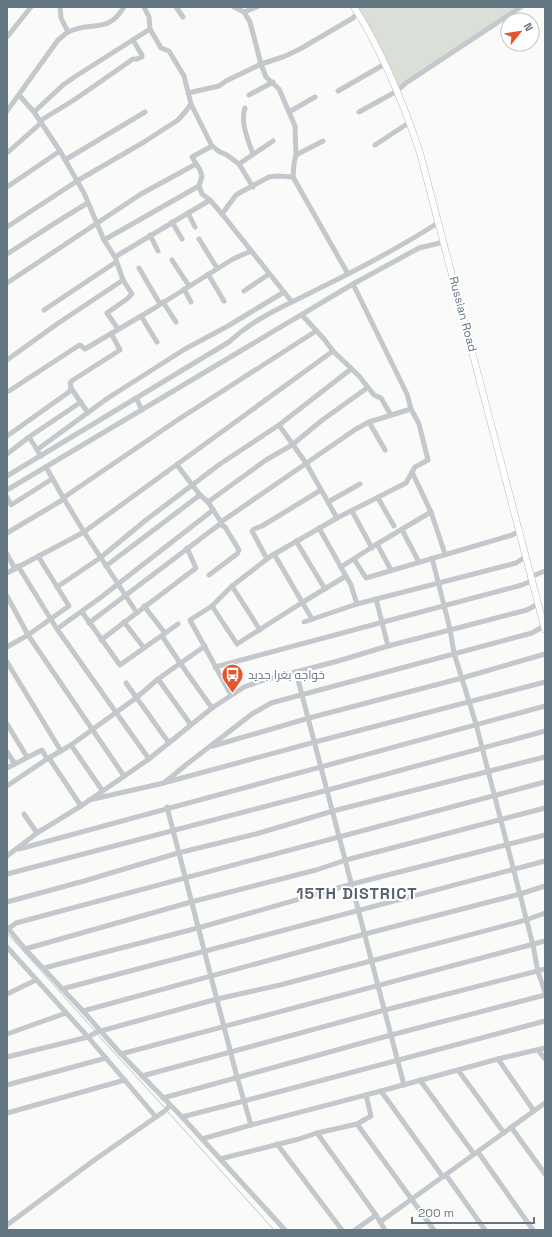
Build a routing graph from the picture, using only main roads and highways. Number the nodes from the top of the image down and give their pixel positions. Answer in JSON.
{"nodes":[{"id":1,"x":354,"y":7,"type":"edge"},
{"id":2,"x":544,"y":628,"type":"edge"}],
"edges":[{"from":1,"to":2,"type":"main road","name":"Russian Road"}]}
